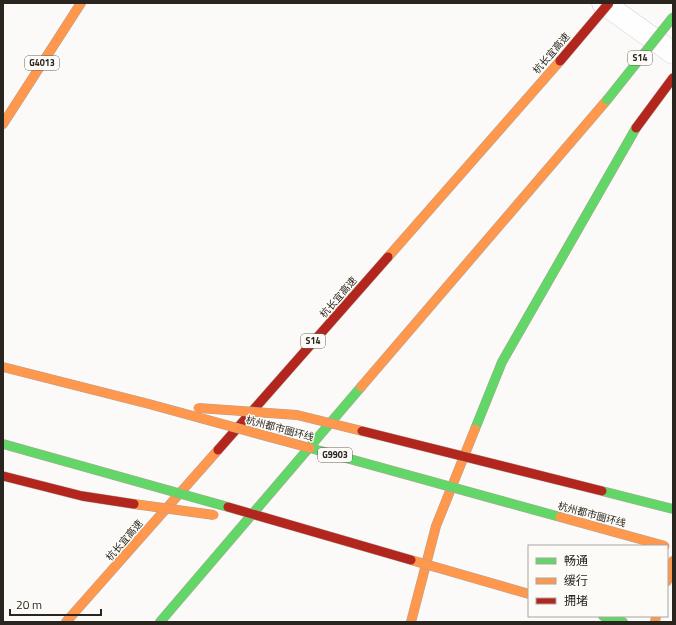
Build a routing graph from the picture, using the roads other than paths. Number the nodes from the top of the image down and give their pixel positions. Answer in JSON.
{"nodes":[{"id":1,"x":81,"y":3,"type":"edge"},
{"id":2,"x":603,"y":3,"type":"edge"},
{"id":3,"x":608,"y":3,"type":"edge"},
{"id":4,"x":673,"y":17,"type":"edge"},
{"id":5,"x":673,"y":53,"type":"edge"},
{"id":6,"x":673,"y":78,"type":"edge"},
{"id":7,"x":3,"y":124,"type":"edge"},
{"id":8,"x":3,"y":367,"type":"edge"},
{"id":9,"x":150,"y":404,"type":"junction"},
{"id":10,"x":3,"y":444,"type":"edge"},
{"id":11,"x":3,"y":476,"type":"edge"},
{"id":12,"x":673,"y":509,"type":"edge"},
{"id":13,"x":303,"y":528,"type":"junction"},
{"id":14,"x":662,"y":545,"type":"edge"},
{"id":15,"x":673,"y":561,"type":"edge"},
{"id":16,"x":668,"y":578,"type":"edge"},
{"id":17,"x":528,"y":594,"type":"edge"},
{"id":18,"x":606,"y":617,"type":"edge"},
{"id":19,"x":66,"y":622,"type":"edge"},
{"id":20,"x":160,"y":622,"type":"edge"},
{"id":21,"x":411,"y":622,"type":"edge"},
{"id":22,"x":623,"y":622,"type":"edge"}],
"edges":[{"from":1,"to":7,"type":"highway","number":"G4013"},
{"from":2,"to":5,"type":"street"},
{"from":3,"to":19,"type":"highway","name":"杭长宜高速","number":"S14","bridge":true},
{"from":4,"to":20,"type":"highway","number":"S14","bridge":true},
{"from":6,"to":21,"type":"highway"},
{"from":8,"to":9,"type":"highway","name":"杭州都市圈环线","number":"G9903","bridge":true},
{"from":9,"to":12,"type":"highway","bridge":true},
{"from":9,"to":14,"type":"highway","name":"杭州都市圈环线","number":"G9903","bridge":true},
{"from":10,"to":13,"type":"highway","bridge":true},
{"from":11,"to":13,"type":"highway","bridge":true},
{"from":13,"to":17,"type":"highway","bridge":true},
{"from":15,"to":16,"type":"highway"},
{"from":18,"to":22,"type":"highway"}]}
